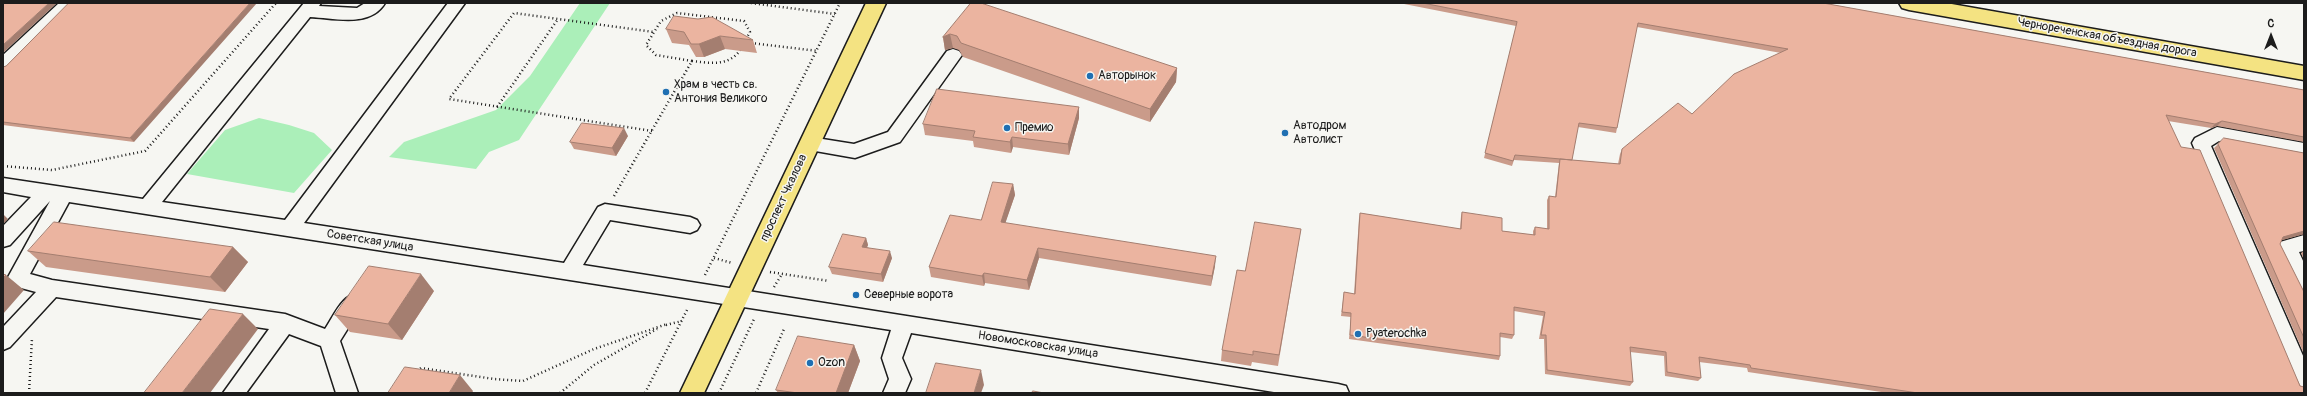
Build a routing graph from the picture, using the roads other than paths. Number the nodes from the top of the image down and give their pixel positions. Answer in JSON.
{"nodes":[{"id":1,"x":69,"y":3,"type":"edge"},
{"id":2,"x":377,"y":3,"type":"edge"},
{"id":3,"x":457,"y":3,"type":"edge"},
{"id":4,"x":876,"y":3,"type":"edge"},
{"id":5,"x":1909,"y":3,"type":"edge"},
{"id":6,"x":309,"y":7,"type":"edge"},
{"id":7,"x":953,"y":55,"type":"dead end"},
{"id":8,"x":3,"y":65,"type":"edge"},
{"id":9,"x":2304,"y":72,"type":"edge"},
{"id":10,"x":810,"y":144,"type":"junction"},
{"id":11,"x":2304,"y":150,"type":"edge"},
{"id":12,"x":3,"y":185,"type":"edge"},
{"id":13,"x":55,"y":193,"type":"junction"},
{"id":14,"x":147,"y":207,"type":"junction"},
{"id":15,"x":690,"y":225,"type":"dead end"},
{"id":16,"x":289,"y":229,"type":"junction"},
{"id":17,"x":3,"y":239,"type":"edge"},
{"id":18,"x":2304,"y":243,"type":"edge"},
{"id":19,"x":569,"y":272,"type":"junction"},
{"id":20,"x":2304,"y":284,"type":"edge"},
{"id":21,"x":366,"y":285,"type":"edge"},
{"id":22,"x":52,"y":288,"type":"junction"},
{"id":23,"x":737,"y":297,"type":"junction"},
{"id":24,"x":285,"y":323,"type":"junction"},
{"id":25,"x":904,"y":324,"type":"junction"},
{"id":26,"x":329,"y":340,"type":"junction"},
{"id":27,"x":3,"y":341,"type":"edge"},
{"id":28,"x":2304,"y":382,"type":"edge"},
{"id":29,"x":234,"y":393,"type":"edge"},
{"id":30,"x":347,"y":393,"type":"edge"},
{"id":31,"x":692,"y":393,"type":"edge"},
{"id":32,"x":894,"y":393,"type":"edge"},
{"id":33,"x":1338,"y":393,"type":"edge"}],
"edges":[{"from":1,"to":8,"type":"street"},
{"from":2,"to":6,"type":"street"},
{"from":3,"to":16,"type":"street"},
{"from":4,"to":10,"type":"main road","name":"проспект Чкалова"},
{"from":5,"to":9,"type":"main road","name":"Чернореченская объездная дорога"},
{"from":6,"to":14,"type":"street"},
{"from":7,"to":10,"type":"street"},
{"from":10,"to":23,"type":"main road","name":"проспект Чкалова"},
{"from":11,"to":28,"type":"street"},
{"from":12,"to":13,"type":"street","name":"Советская улица"},
{"from":13,"to":14,"type":"street","name":"Советская улица"},
{"from":13,"to":17,"type":"street"},
{"from":13,"to":22,"type":"street"},
{"from":14,"to":16,"type":"street","name":"Советская улица"},
{"from":15,"to":19,"type":"street"},
{"from":16,"to":19,"type":"street","name":"Советская улица"},
{"from":18,"to":20,"type":"street"},
{"from":19,"to":23,"type":"street","name":"Советская улица"},
{"from":21,"to":26,"type":"street"},
{"from":22,"to":24,"type":"street"},
{"from":22,"to":27,"type":"street"},
{"from":23,"to":25,"type":"street","name":"Новомосковская улица"},
{"from":23,"to":31,"type":"main road","name":"проспект Чкалова"},
{"from":24,"to":26,"type":"street"},
{"from":24,"to":29,"type":"street"},
{"from":25,"to":32,"type":"street"},
{"from":25,"to":33,"type":"street","name":"Новомосковская улица"},
{"from":26,"to":30,"type":"street"}]}
